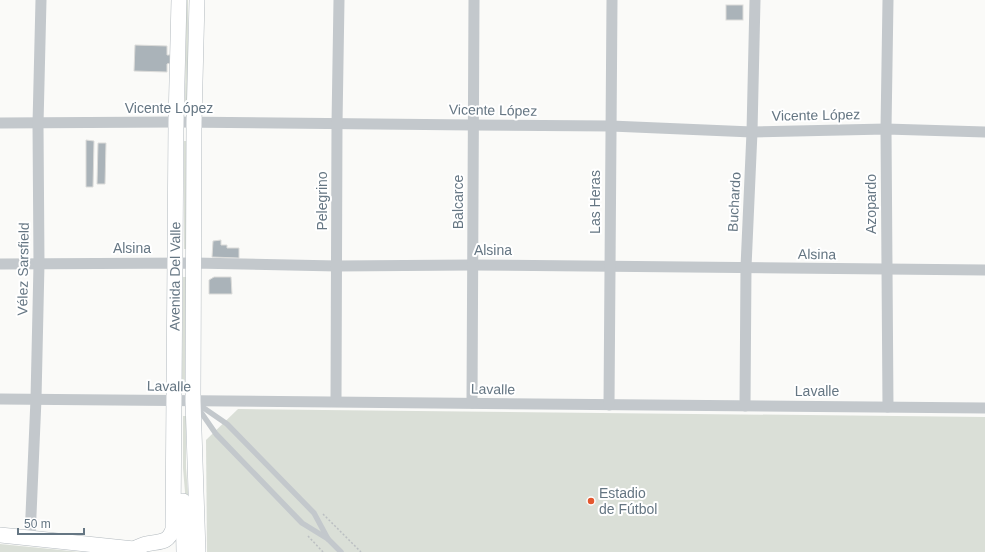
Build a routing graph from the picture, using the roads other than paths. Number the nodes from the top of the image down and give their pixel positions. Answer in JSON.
{"nodes":[{"id":1,"x":41,"y":0,"type":"edge"},
{"id":2,"x":179,"y":0,"type":"edge"},
{"id":3,"x":197,"y":0,"type":"edge"},
{"id":4,"x":339,"y":0,"type":"edge"},
{"id":5,"x":474,"y":0,"type":"edge"},
{"id":6,"x":612,"y":0,"type":"edge"},
{"id":7,"x":755,"y":0,"type":"edge"},
{"id":8,"x":888,"y":0,"type":"edge"},
{"id":9,"x":176,"y":122,"type":"junction"},
{"id":10,"x":194,"y":122,"type":"junction"},
{"id":11,"x":0,"y":123,"type":"edge"},
{"id":12,"x":38,"y":124,"type":"junction"},
{"id":13,"x":337,"y":124,"type":"junction"},
{"id":14,"x":473,"y":125,"type":"junction"},
{"id":15,"x":611,"y":126,"type":"junction"},
{"id":16,"x":886,"y":129,"type":"junction"},
{"id":17,"x":752,"y":132,"type":"junction"},
{"id":18,"x":985,"y":132,"type":"edge"},
{"id":19,"x":175,"y":262,"type":"junction"},
{"id":20,"x":194,"y":262,"type":"junction"},
{"id":21,"x":0,"y":264,"type":"edge"},
{"id":22,"x":39,"y":264,"type":"junction"},
{"id":23,"x":472,"y":265,"type":"junction"},
{"id":24,"x":337,"y":266,"type":"junction"},
{"id":25,"x":610,"y":266,"type":"junction"},
{"id":26,"x":746,"y":267,"type":"junction"},
{"id":27,"x":887,"y":270,"type":"junction"},
{"id":28,"x":985,"y":270,"type":"edge"},
{"id":29,"x":0,"y":399,"type":"edge"},
{"id":30,"x":36,"y":399,"type":"junction"},
{"id":31,"x":175,"y":401,"type":"junction"},
{"id":32,"x":193,"y":401,"type":"junction"},
{"id":33,"x":336,"y":402,"type":"junction"},
{"id":34,"x":472,"y":404,"type":"junction"},
{"id":35,"x":609,"y":405,"type":"junction"},
{"id":36,"x":745,"y":406,"type":"junction"},
{"id":37,"x":888,"y":407,"type":"junction"},
{"id":38,"x":985,"y":408,"type":"edge"},
{"id":39,"x":174,"y":462,"type":"junction"},
{"id":40,"x":0,"y":535,"type":"edge"},
{"id":41,"x":30,"y":538,"type":"junction"},
{"id":42,"x":328,"y":540,"type":"junction"},
{"id":43,"x":136,"y":551,"type":"edge"},
{"id":44,"x":184,"y":552,"type":"edge"},
{"id":45,"x":198,"y":552,"type":"edge"},
{"id":46,"x":341,"y":552,"type":"edge"}],
"edges":[{"from":1,"to":12,"type":"street","name":"Vélez Sarsfield"},
{"from":2,"to":9,"type":"main road","name":"Avenida Del Valle"},
{"from":3,"to":10,"type":"main road","name":"Avenida Del Valle"},
{"from":4,"to":13,"type":"street","name":"Pelegrino"},
{"from":5,"to":14,"type":"street","name":"Balcarce"},
{"from":6,"to":15,"type":"street","name":"Las Heras"},
{"from":7,"to":17,"type":"street","name":"Buchardo"},
{"from":8,"to":16,"type":"street","name":"Azopardo"},
{"from":9,"to":10,"type":"street","name":"Vicente López"},
{"from":9,"to":12,"type":"street","name":"Vicente López"},
{"from":9,"to":19,"type":"main road","name":"Avenida Del Valle"},
{"from":10,"to":13,"type":"street","name":"Vicente López"},
{"from":10,"to":20,"type":"main road","name":"Avenida Del Valle"},
{"from":11,"to":12,"type":"street","name":"Vicente López"},
{"from":12,"to":22,"type":"street","name":"Vélez Sarsfield"},
{"from":13,"to":14,"type":"street","name":"Vicente López"},
{"from":13,"to":24,"type":"street","name":"Pelegrino"},
{"from":14,"to":15,"type":"street","name":"Vicente López"},
{"from":14,"to":23,"type":"street","name":"Balcarce"},
{"from":15,"to":17,"type":"street","name":"Vicente López"},
{"from":15,"to":25,"type":"street","name":"Las Heras"},
{"from":16,"to":17,"type":"street","name":"Vicente López"},
{"from":16,"to":18,"type":"street","name":"Vicente López"},
{"from":16,"to":27,"type":"street","name":"Azopardo"},
{"from":17,"to":26,"type":"street","name":"Buchardo"},
{"from":19,"to":20,"type":"street","name":"Alsina"},
{"from":19,"to":22,"type":"street","name":"Alsina"},
{"from":19,"to":31,"type":"main road","name":"Avenida Del Valle"},
{"from":20,"to":24,"type":"street","name":"Alsina"},
{"from":20,"to":32,"type":"main road","name":"Avenida Del Valle"},
{"from":21,"to":22,"type":"street","name":"Alsina"},
{"from":22,"to":30,"type":"street","name":"Vélez Sarsfield"},
{"from":23,"to":24,"type":"street","name":"Alsina"},
{"from":23,"to":25,"type":"street","name":"Alsina"},
{"from":23,"to":34,"type":"street","name":"Balcarce"},
{"from":24,"to":33,"type":"street","name":"Pelegrino"},
{"from":25,"to":26,"type":"street","name":"Alsina"},
{"from":25,"to":35,"type":"street","name":"Las Heras"},
{"from":26,"to":27,"type":"street","name":"Alsina"},
{"from":26,"to":36,"type":"street","name":"Buchardo"},
{"from":27,"to":28,"type":"street","name":"Alsina"},
{"from":27,"to":37,"type":"street","name":"Azopardo"},
{"from":29,"to":30,"type":"street","name":"Lavalle"},
{"from":30,"to":31,"type":"street","name":"Lavalle"},
{"from":30,"to":41,"type":"street","name":"Vélez Sarsfield"},
{"from":31,"to":32,"type":"street","name":"Lavalle"},
{"from":31,"to":39,"type":"main road","name":"Avenida Del Valle"},
{"from":32,"to":33,"type":"street","name":"Lavalle"},
{"from":32,"to":42,"type":"lane"},
{"from":32,"to":42,"type":"lane"},
{"from":32,"to":45,"type":"main road","name":"Avenida Del Valle"},
{"from":33,"to":34,"type":"street","name":"Lavalle"},
{"from":34,"to":35,"type":"street","name":"Lavalle"},
{"from":35,"to":36,"type":"street","name":"Lavalle"},
{"from":36,"to":37,"type":"street","name":"Lavalle"},
{"from":37,"to":38,"type":"street","name":"Lavalle"},
{"from":39,"to":43,"type":"main road"},
{"from":39,"to":44,"type":"main road","name":"Avenida Del Valle"},
{"from":40,"to":41,"type":"main road"},
{"from":41,"to":43,"type":"main road"},
{"from":42,"to":46,"type":"lane"}]}
